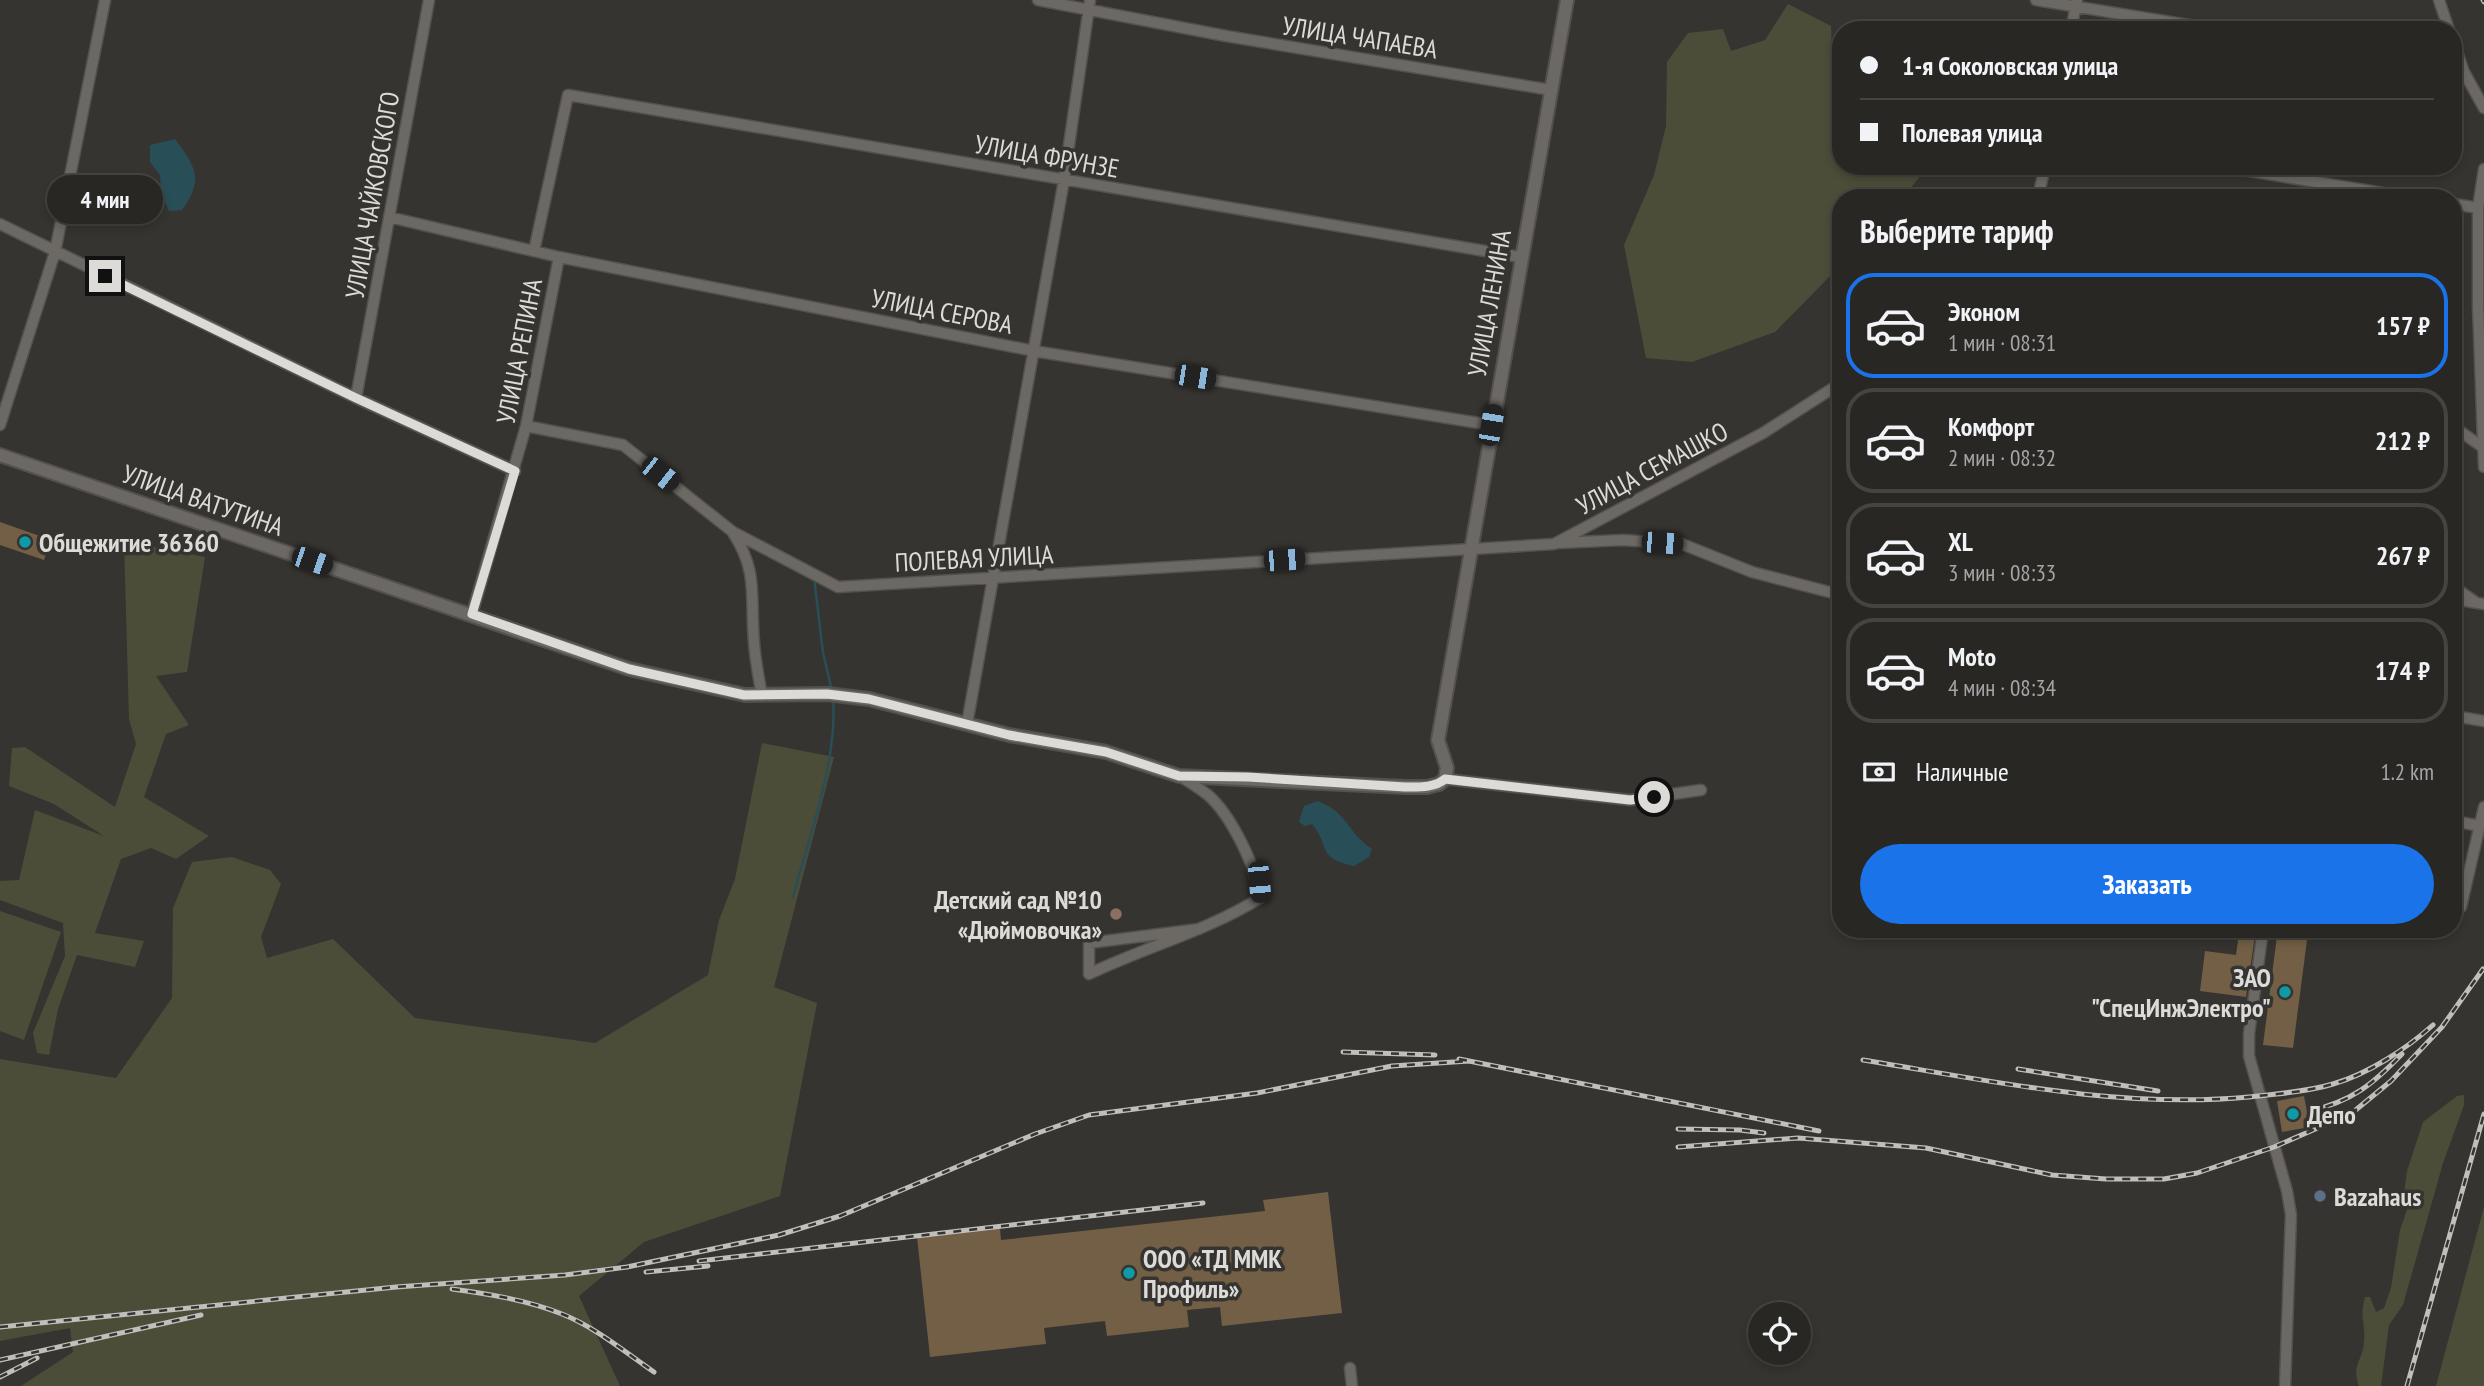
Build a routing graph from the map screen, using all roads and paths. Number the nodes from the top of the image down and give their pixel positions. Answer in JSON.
{"nodes":[{"id":1,"x":105,"y":0,"type":"edge"},
{"id":2,"x":429,"y":0,"type":"edge"},
{"id":3,"x":1038,"y":0,"type":"edge"},
{"id":4,"x":1567,"y":0,"type":"edge"},
{"id":5,"x":2036,"y":0,"type":"edge"},
{"id":6,"x":2439,"y":0,"type":"edge"},
{"id":7,"x":2077,"y":3,"type":"edge"},
{"id":8,"x":1089,"y":5,"type":"edge"},
{"id":9,"x":2073,"y":21,"type":"edge"},
{"id":10,"x":2172,"y":21,"type":"edge"},
{"id":11,"x":2446,"y":21,"type":"edge"},
{"id":12,"x":2462,"y":75,"type":"edge"},
{"id":13,"x":1551,"y":90,"type":"junction"},
{"id":14,"x":568,"y":95,"type":"joint"},
{"id":15,"x":2484,"y":108,"type":"edge"},
{"id":16,"x":2484,"y":169,"type":"edge"},
{"id":17,"x":2274,"y":175,"type":"edge"},
{"id":18,"x":1063,"y":180,"type":"junction"},
{"id":19,"x":2358,"y":189,"type":"edge"},
{"id":20,"x":2462,"y":205,"type":"edge"},
{"id":21,"x":2478,"y":208,"type":"junction"},
{"id":22,"x":389,"y":217,"type":"junction"},
{"id":23,"x":0,"y":224,"type":"edge"},
{"id":24,"x":534,"y":251,"type":"junction"},
{"id":25,"x":55,"y":252,"type":"junction"},
{"id":26,"x":559,"y":257,"type":"junction"},
{"id":27,"x":1520,"y":257,"type":"junction"},
{"id":28,"x":1034,"y":351,"type":"junction"},
{"id":29,"x":1832,"y":389,"type":"edge"},
{"id":30,"x":356,"y":398,"type":"junction"},
{"id":31,"x":528,"y":419,"type":"junction"},
{"id":32,"x":0,"y":425,"type":"edge"},
{"id":33,"x":1491,"y":425,"type":"junction"},
{"id":34,"x":2462,"y":433,"type":"edge"},
{"id":35,"x":2481,"y":446,"type":"junction"},
{"id":36,"x":0,"y":455,"type":"edge"},
{"id":37,"x":2484,"y":467,"type":"edge"},
{"id":38,"x":515,"y":471,"type":"junction"},
{"id":39,"x":733,"y":532,"type":"junction"},
{"id":40,"x":1554,"y":544,"type":"junction"},
{"id":41,"x":1470,"y":548,"type":"junction"},
{"id":42,"x":994,"y":579,"type":"junction"},
{"id":43,"x":2462,"y":592,"type":"edge"},
{"id":44,"x":1832,"y":593,"type":"edge"},
{"id":45,"x":2479,"y":602,"type":"edge"},
{"id":46,"x":472,"y":614,"type":"junction"},
{"id":47,"x":762,"y":696,"type":"junction"},
{"id":48,"x":2462,"y":717,"type":"edge"},
{"id":49,"x":2484,"y":721,"type":"edge"},
{"id":50,"x":967,"y":724,"type":"junction"},
{"id":51,"x":1179,"y":776,"type":"junction"},
{"id":52,"x":1445,"y":779,"type":"junction"},
{"id":53,"x":1701,"y":790,"type":"dead end"},
{"id":54,"x":2484,"y":807,"type":"edge"},
{"id":55,"x":2462,"y":823,"type":"edge"},
{"id":56,"x":2480,"y":826,"type":"junction"},
{"id":57,"x":2462,"y":902,"type":"edge"},
{"id":58,"x":1199,"y":929,"type":"junction"},
{"id":59,"x":2262,"y":938,"type":"edge"},
{"id":60,"x":1350,"y":1368,"type":"dead end"},
{"id":61,"x":1352,"y":1386,"type":"edge"},
{"id":62,"x":2285,"y":1386,"type":"edge"}],
"edges":[{"from":1,"to":25,"type":"street"},
{"from":2,"to":22,"type":"street","name":"УЛИЦА ЧАЙКОВСКОГО"},
{"from":3,"to":8,"type":"street","name":"УЛИЦА ЧАПАЕВА"},
{"from":4,"to":13,"type":"street","name":"УЛИЦА ЛЕНИНА"},
{"from":5,"to":7,"type":"street"},
{"from":6,"to":11,"type":"street"},
{"from":7,"to":9,"type":"street"},
{"from":7,"to":10,"type":"street"},
{"from":8,"to":13,"type":"street","name":"УЛИЦА ЧАПАЕВА"},
{"from":8,"to":18,"type":"street"},
{"from":12,"to":15,"type":"street"},
{"from":13,"to":27,"type":"street","name":"УЛИЦА ЛЕНИНА"},
{"from":14,"to":18,"type":"street","name":"УЛИЦА ФРУНЗЕ"},
{"from":14,"to":24,"type":"street","name":"УЛИЦА РЕПИНА"},
{"from":16,"to":21,"type":"street"},
{"from":17,"to":19,"type":"street"},
{"from":18,"to":27,"type":"street","name":"УЛИЦА ФРУНЗЕ"},
{"from":18,"to":28,"type":"street"},
{"from":20,"to":21,"type":"street"},
{"from":21,"to":35,"type":"street"},
{"from":22,"to":24,"type":"street","name":"УЛИЦА СЕРОВА"},
{"from":22,"to":30,"type":"street","name":"УЛИЦА ЧАЙКОВСКОГО"},
{"from":23,"to":25,"type":"street"},
{"from":24,"to":26,"type":"street","name":"УЛИЦА СЕРОВА"},
{"from":25,"to":30,"type":"street"},
{"from":25,"to":32,"type":"street"},
{"from":26,"to":28,"type":"street","name":"УЛИЦА СЕРОВА"},
{"from":26,"to":31,"type":"street","name":"УЛИЦА РЕПИНА"},
{"from":27,"to":33,"type":"street","name":"УЛИЦА ЛЕНИНА"},
{"from":28,"to":33,"type":"street","name":"УЛИЦА СЕРОВА"},
{"from":28,"to":42,"type":"street"},
{"from":29,"to":40,"type":"street","name":"УЛИЦА СЕМАШКО"},
{"from":30,"to":38,"type":"street"},
{"from":31,"to":38,"type":"street","name":"УЛИЦА РЕПИНА"},
{"from":31,"to":39,"type":"street","name":"ПОЛЕВАЯ УЛИЦА"},
{"from":33,"to":41,"type":"street","name":"УЛИЦА ЛЕНИНА"},
{"from":34,"to":35,"type":"street"},
{"from":35,"to":37,"type":"street"},
{"from":36,"to":46,"type":"street","name":"УЛИЦА ВАТУТИНА"},
{"from":38,"to":46,"type":"street","name":"УЛИЦА РЕПИНА"},
{"from":39,"to":42,"type":"street","name":"ПОЛЕВАЯ УЛИЦА"},
{"from":39,"to":47,"type":"street"},
{"from":40,"to":41,"type":"street","name":"УЛИЦА СЕМАШКО"},
{"from":40,"to":44,"type":"street"},
{"from":41,"to":42,"type":"street","name":"ПОЛЕВАЯ УЛИЦА"},
{"from":41,"to":52,"type":"street","name":"УЛИЦА ЛЕНИНА"},
{"from":42,"to":50,"type":"street"},
{"from":43,"to":45,"type":"street"},
{"from":46,"to":47,"type":"street","name":"УЛИЦА ВАТУТИНА"},
{"from":47,"to":50,"type":"street","name":"УЛИЦА ВАТУТИНА"},
{"from":48,"to":49,"type":"street"},
{"from":50,"to":51,"type":"street","name":"УЛИЦА ВАТУТИНА"},
{"from":51,"to":52,"type":"street","name":"УЛИЦА ВАТУТИНА"},
{"from":51,"to":58,"type":"street"},
{"from":52,"to":53,"type":"street"},
{"from":54,"to":56,"type":"street"},
{"from":55,"to":56,"type":"street"},
{"from":56,"to":57,"type":"street"},
{"from":58,"to":58,"type":"street"},
{"from":59,"to":62,"type":"street"},
{"from":60,"to":61,"type":"street"}]}
